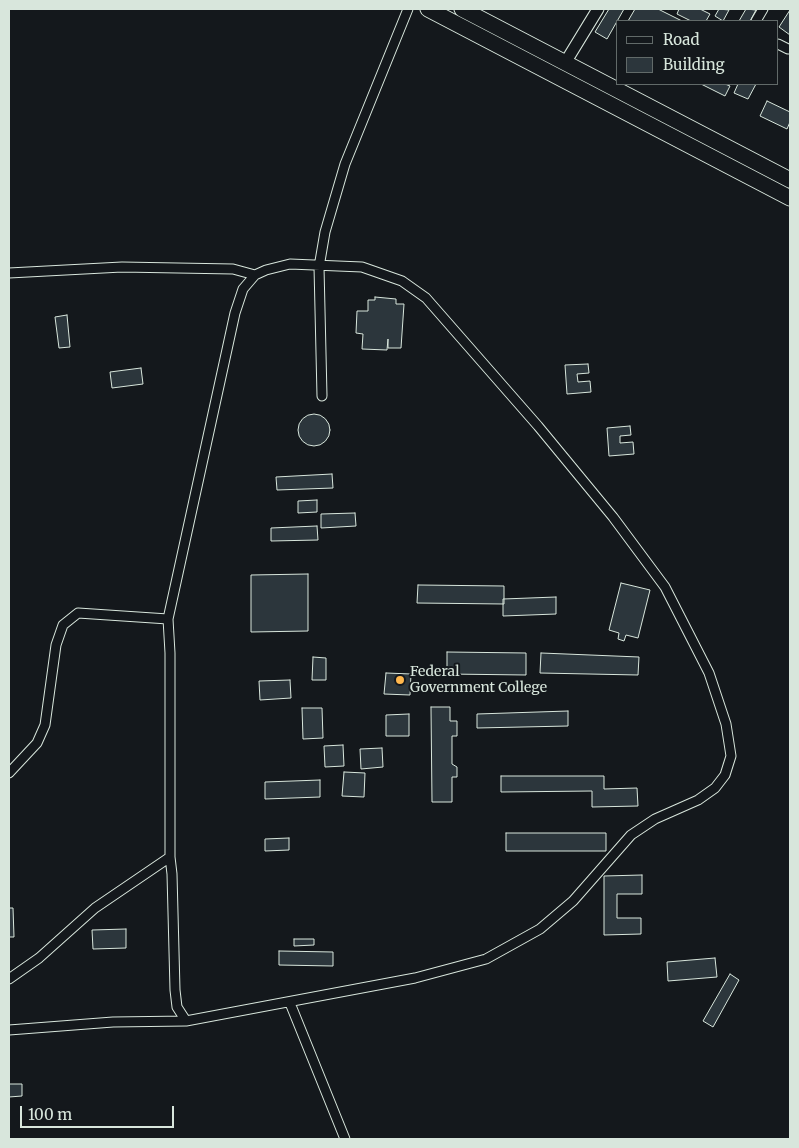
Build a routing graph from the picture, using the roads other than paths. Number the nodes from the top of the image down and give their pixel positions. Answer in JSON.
{"nodes":[{"id":1,"x":408,"y":9,"type":"edge"},
{"id":2,"x":428,"y":9,"type":"edge"},
{"id":3,"x":462,"y":9,"type":"edge"},
{"id":4,"x":598,"y":9,"type":"edge"},
{"id":5,"x":763,"y":9,"type":"edge"},
{"id":6,"x":757,"y":20,"type":"edge"},
{"id":7,"x":779,"y":45,"type":"edge"},
{"id":8,"x":788,"y":50,"type":"dead end"},
{"id":9,"x":565,"y":63,"type":"junction"},
{"id":10,"x":790,"y":180,"type":"edge"},
{"id":11,"x":790,"y":198,"type":"edge"},
{"id":12,"x":319,"y":266,"type":"junction"},
{"id":13,"x":9,"y":272,"type":"edge"},
{"id":14,"x":255,"y":275,"type":"junction"},
{"id":15,"x":322,"y":396,"type":"dead end"},
{"id":16,"x":168,"y":619,"type":"junction"},
{"id":17,"x":9,"y":773,"type":"edge"},
{"id":18,"x":170,"y":858,"type":"junction"},
{"id":19,"x":9,"y":979,"type":"edge"},
{"id":20,"x":290,"y":1003,"type":"junction"},
{"id":21,"x":186,"y":1021,"type":"junction"},
{"id":22,"x":9,"y":1030,"type":"edge"},
{"id":23,"x":345,"y":1139,"type":"edge"}],
"edges":[{"from":1,"to":12,"type":"street"},
{"from":2,"to":11,"type":"highway"},
{"from":3,"to":9,"type":"highway"},
{"from":4,"to":9,"type":"street"},
{"from":5,"to":6,"type":"street"},
{"from":7,"to":8,"type":"street"},
{"from":9,"to":10,"type":"highway"},
{"from":12,"to":14,"type":"street"},
{"from":12,"to":15,"type":"street"},
{"from":12,"to":20,"type":"street"},
{"from":13,"to":14,"type":"street"},
{"from":14,"to":16,"type":"street"},
{"from":16,"to":17,"type":"street"},
{"from":16,"to":18,"type":"street"},
{"from":18,"to":19,"type":"street"},
{"from":18,"to":21,"type":"street"},
{"from":20,"to":21,"type":"street"},
{"from":20,"to":23,"type":"street"},
{"from":21,"to":22,"type":"street"}]}
